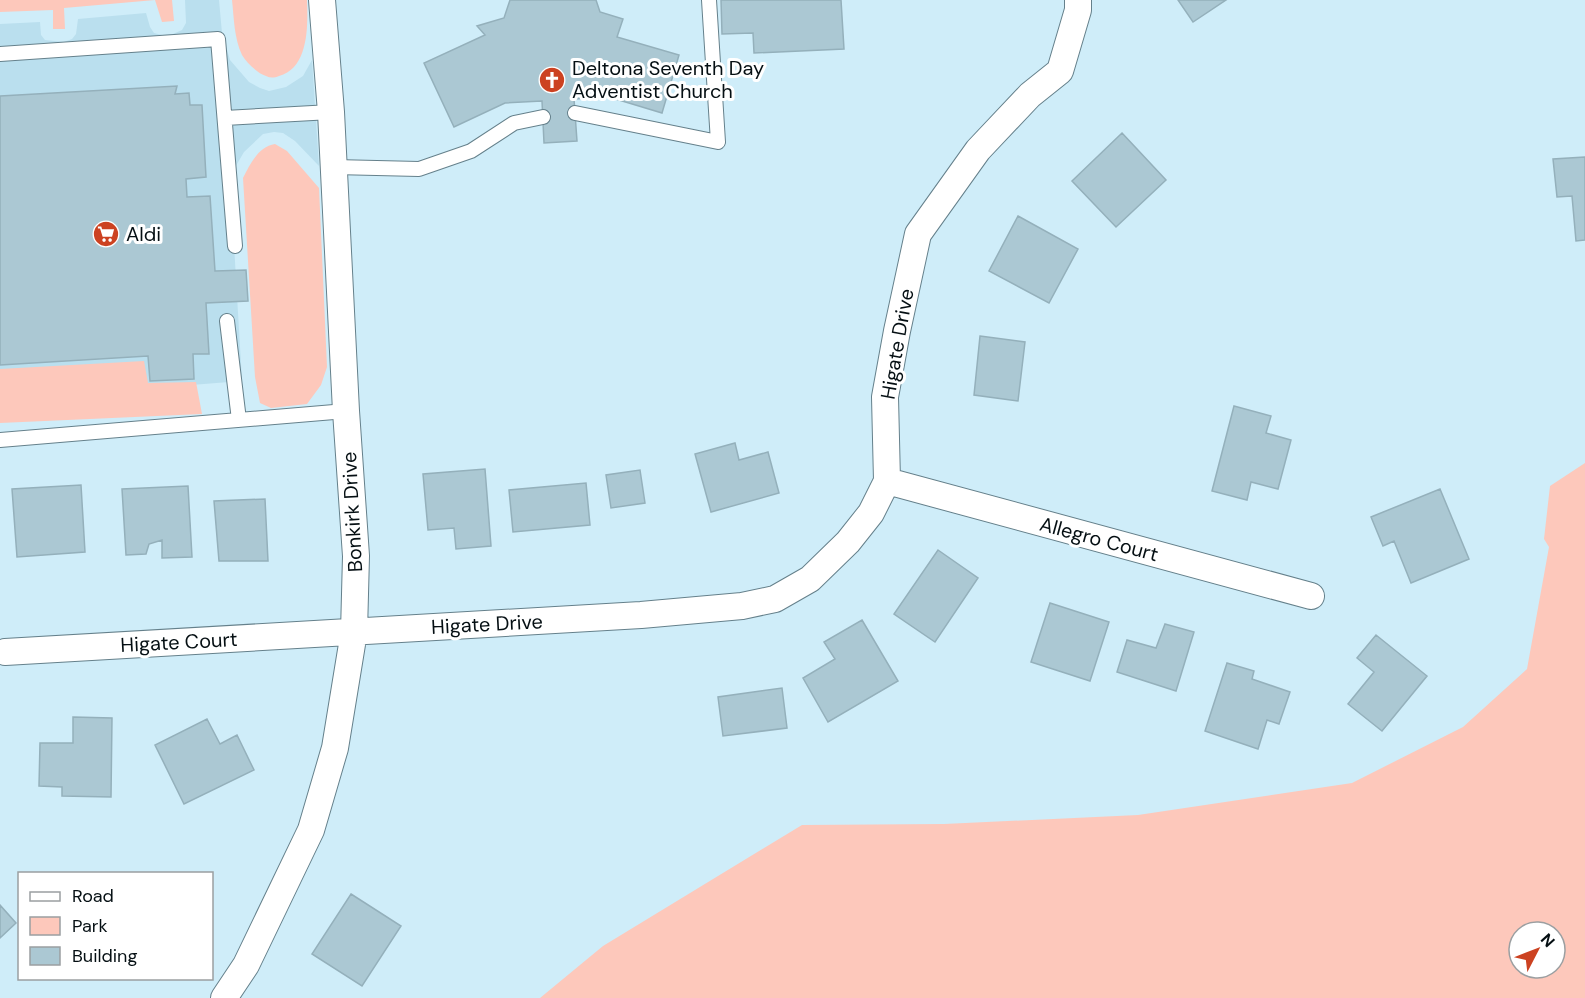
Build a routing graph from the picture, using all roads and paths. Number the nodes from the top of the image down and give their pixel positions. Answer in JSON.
{"nodes":[{"id":1,"x":322,"y":0,"type":"edge"},
{"id":2,"x":709,"y":0,"type":"edge"},
{"id":3,"x":1078,"y":0,"type":"edge"},
{"id":4,"x":0,"y":54,"type":"edge"},
{"id":5,"x":331,"y":112,"type":"junction"},
{"id":6,"x":575,"y":113,"type":"dead end"},
{"id":7,"x":543,"y":117,"type":"dead end"},
{"id":8,"x":225,"y":118,"type":"junction"},
{"id":9,"x":334,"y":167,"type":"junction"},
{"id":10,"x":235,"y":246,"type":"dead end"},
{"id":11,"x":227,"y":321,"type":"dead end"},
{"id":12,"x":346,"y":411,"type":"junction"},
{"id":13,"x":239,"y":420,"type":"junction"},
{"id":14,"x":0,"y":440,"type":"edge"},
{"id":15,"x":887,"y":482,"type":"junction"},
{"id":16,"x":1311,"y":596,"type":"dead end"},
{"id":17,"x":354,"y":632,"type":"junction"},
{"id":18,"x":5,"y":652,"type":"dead end"},
{"id":19,"x":224,"y":998,"type":"edge"}],
"edges":[{"from":1,"to":5,"type":"street","name":"Bonkirk Drive"},
{"from":2,"to":6,"type":"lane"},
{"from":3,"to":15,"type":"street","name":"Higate Drive"},
{"from":4,"to":8,"type":"lane"},
{"from":5,"to":8,"type":"lane"},
{"from":5,"to":9,"type":"street","name":"Bonkirk Drive"},
{"from":7,"to":9,"type":"lane"},
{"from":8,"to":10,"type":"lane"},
{"from":9,"to":12,"type":"street","name":"Bonkirk Drive"},
{"from":11,"to":13,"type":"lane"},
{"from":12,"to":13,"type":"lane"},
{"from":12,"to":17,"type":"street","name":"Bonkirk Drive"},
{"from":13,"to":14,"type":"lane"},
{"from":15,"to":16,"type":"street","name":"Allegro Court"},
{"from":15,"to":17,"type":"street","name":"Higate Drive"},
{"from":17,"to":18,"type":"street","name":"Higate Court"},
{"from":17,"to":19,"type":"street","name":"Bonkirk Drive"}]}
